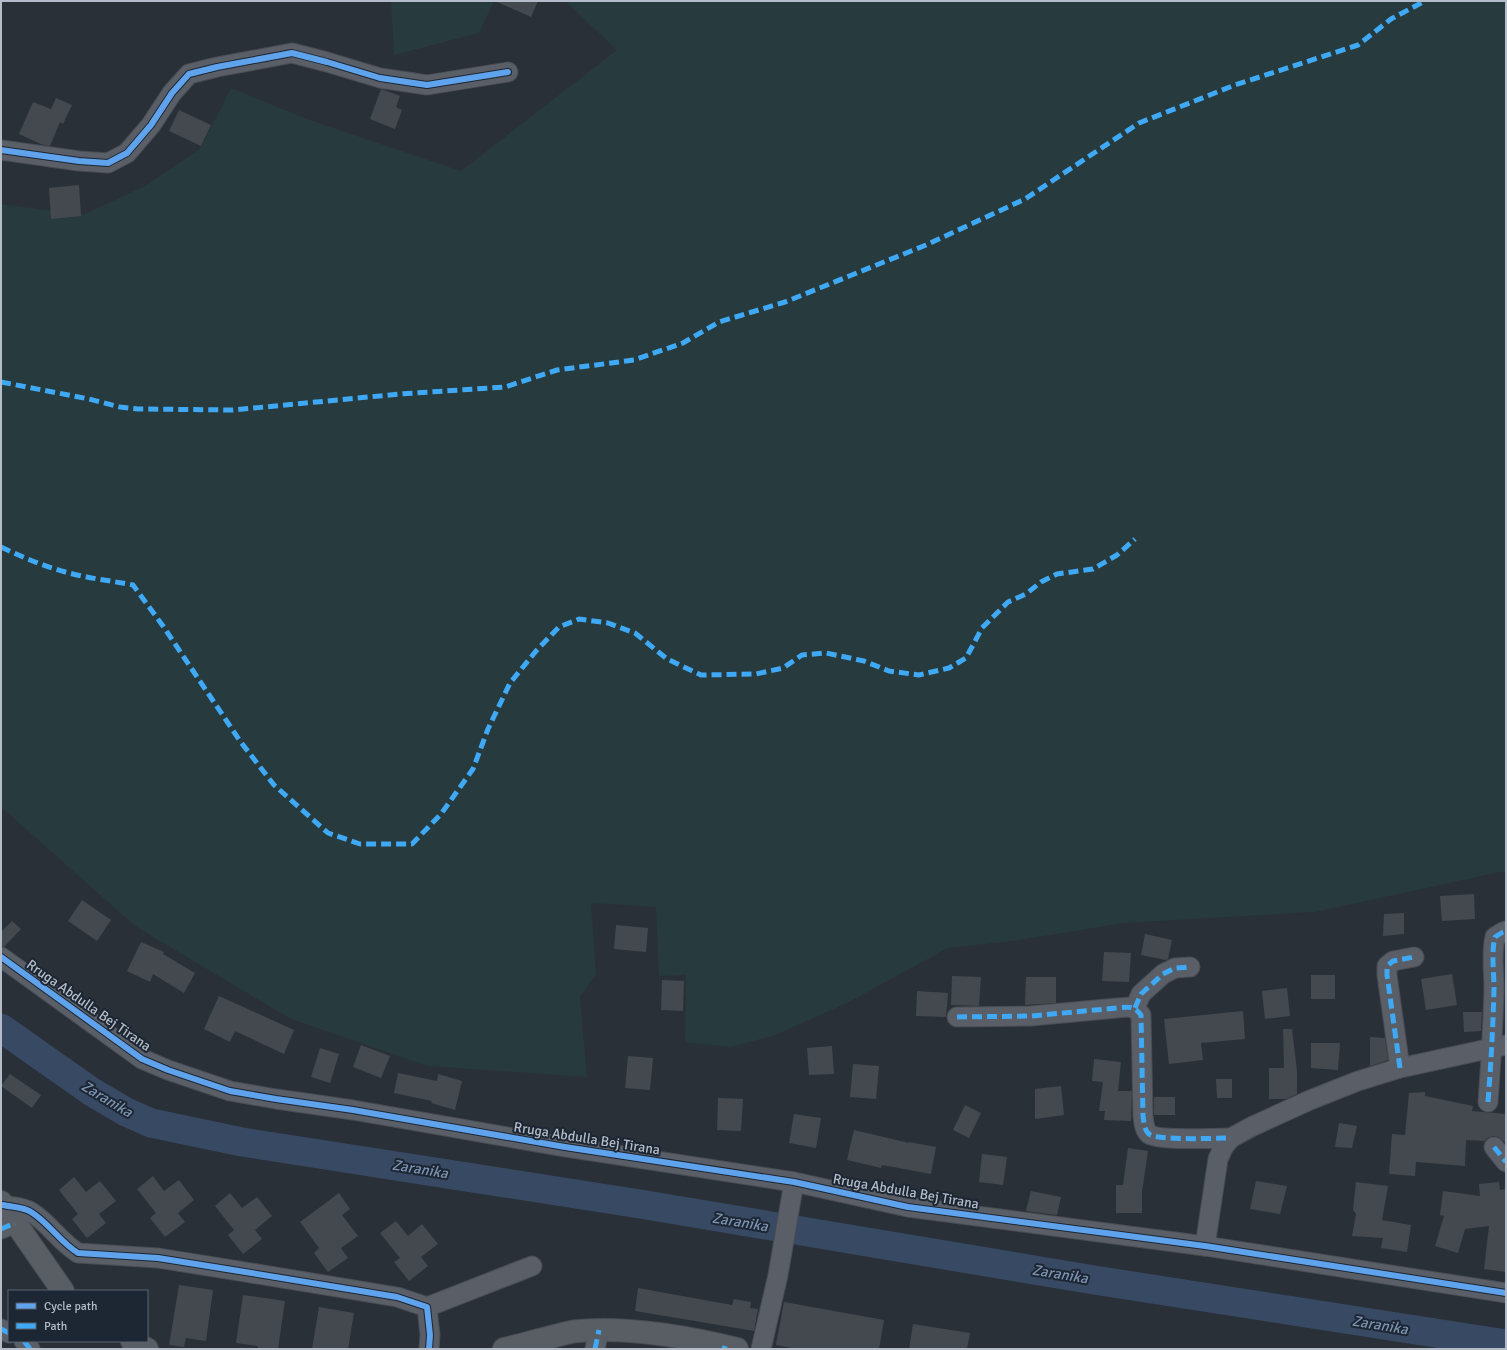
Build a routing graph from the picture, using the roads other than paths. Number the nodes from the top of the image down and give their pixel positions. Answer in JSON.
{"nodes":[{"id":1,"x":508,"y":72,"type":"dead end"},
{"id":2,"x":1,"y":150,"type":"edge"},
{"id":3,"x":1506,"y":931,"type":"edge"},
{"id":4,"x":1,"y":957,"type":"edge"},
{"id":5,"x":1414,"y":957,"type":"dead end"},
{"id":6,"x":1190,"y":967,"type":"dead end"},
{"id":7,"x":1135,"y":1008,"type":"junction"},
{"id":8,"x":956,"y":1017,"type":"dead end"},
{"id":9,"x":1499,"y":1046,"type":"edge"},
{"id":10,"x":1400,"y":1068,"type":"junction"},
{"id":11,"x":1488,"y":1102,"type":"dead end"},
{"id":12,"x":1231,"y":1138,"type":"junction"},
{"id":13,"x":1494,"y":1147,"type":"dead end"},
{"id":14,"x":1506,"y":1162,"type":"edge"},
{"id":15,"x":794,"y":1182,"type":"junction"},
{"id":16,"x":2,"y":1204,"type":"edge"},
{"id":17,"x":8,"y":1226,"type":"edge"},
{"id":18,"x":1205,"y":1246,"type":"junction"},
{"id":19,"x":532,"y":1266,"type":"dead end"},
{"id":20,"x":62,"y":1290,"type":"edge"},
{"id":21,"x":1506,"y":1293,"type":"edge"},
{"id":22,"x":427,"y":1307,"type":"junction"},
{"id":23,"x":597,"y":1340,"type":"edge"},
{"id":24,"x":134,"y":1342,"type":"edge"},
{"id":25,"x":663,"y":1342,"type":"edge"},
{"id":26,"x":729,"y":1348,"type":"edge"},
{"id":27,"x":147,"y":1349,"type":"edge"},
{"id":28,"x":429,"y":1349,"type":"edge"},
{"id":29,"x":504,"y":1349,"type":"edge"},
{"id":30,"x":761,"y":1349,"type":"edge"}],
"edges":[{"from":1,"to":2,"type":"street"},
{"from":3,"to":9,"type":"street"},
{"from":4,"to":15,"type":"street","name":"Rruga Abdulla Bej Tirana"},
{"from":5,"to":10,"type":"street"},
{"from":6,"to":7,"type":"street"},
{"from":7,"to":8,"type":"street"},
{"from":7,"to":12,"type":"street"},
{"from":9,"to":10,"type":"street"},
{"from":9,"to":11,"type":"street"},
{"from":10,"to":12,"type":"street"},
{"from":12,"to":18,"type":"street"},
{"from":13,"to":14,"type":"street"},
{"from":15,"to":18,"type":"street","name":"Rruga Abdulla Bej Tirana"},
{"from":15,"to":30,"type":"street"},
{"from":16,"to":17,"type":"street"},
{"from":16,"to":22,"type":"street"},
{"from":17,"to":20,"type":"street"},
{"from":18,"to":21,"type":"street","name":"Rruga Abdulla Bej Tirana"},
{"from":19,"to":22,"type":"street"},
{"from":22,"to":28,"type":"street"},
{"from":23,"to":25,"type":"street"},
{"from":23,"to":29,"type":"street"},
{"from":24,"to":27,"type":"street"},
{"from":25,"to":26,"type":"street"}]}
